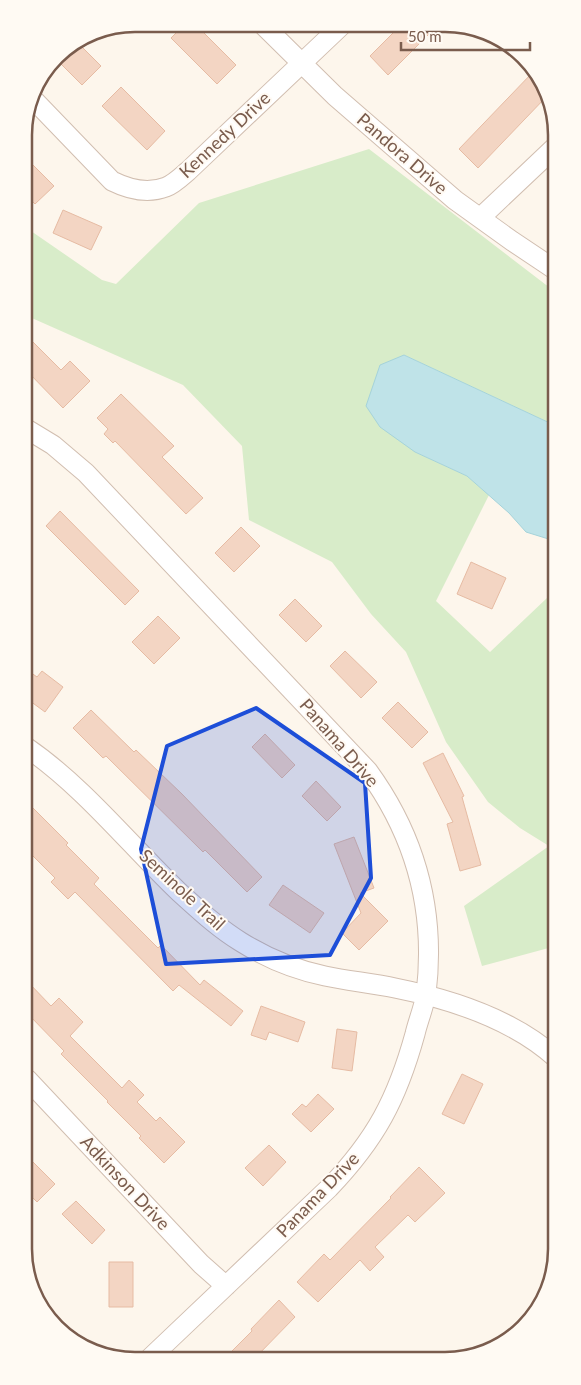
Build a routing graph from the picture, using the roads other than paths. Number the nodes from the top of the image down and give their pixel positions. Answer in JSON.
{"nodes":[{"id":1,"x":334,"y":32,"type":"edge"},
{"id":2,"x":271,"y":33,"type":"edge"},
{"id":3,"x":302,"y":64,"type":"junction"},
{"id":4,"x":38,"y":104,"type":"edge"},
{"id":5,"x":548,"y":154,"type":"edge"},
{"id":6,"x":480,"y":218,"type":"junction"},
{"id":7,"x":548,"y":264,"type":"edge"},
{"id":8,"x":33,"y":433,"type":"edge"},
{"id":9,"x":32,"y":751,"type":"edge"},
{"id":10,"x":426,"y":995,"type":"junction"},
{"id":11,"x":548,"y":1052,"type":"edge"},
{"id":12,"x":32,"y":1085,"type":"edge"},
{"id":13,"x":226,"y":1286,"type":"junction"},
{"id":14,"x":156,"y":1352,"type":"edge"}],
"edges":[{"from":1,"to":3,"type":"street","name":"Kennedy Drive"},
{"from":2,"to":3,"type":"street","name":"Pandora Drive"},
{"from":3,"to":4,"type":"street","name":"Kennedy Drive"},
{"from":3,"to":6,"type":"street","name":"Pandora Drive"},
{"from":5,"to":6,"type":"street"},
{"from":6,"to":7,"type":"street","name":"Pandora Drive"},
{"from":8,"to":10,"type":"street","name":"Panama Drive"},
{"from":9,"to":10,"type":"street","name":"Seminole Trail"},
{"from":10,"to":11,"type":"street","name":"Seminole Trail"},
{"from":10,"to":13,"type":"street","name":"Panama Drive"},
{"from":12,"to":13,"type":"street","name":"Adkinson Drive"},
{"from":13,"to":14,"type":"street","name":"Panama Drive"}]}
